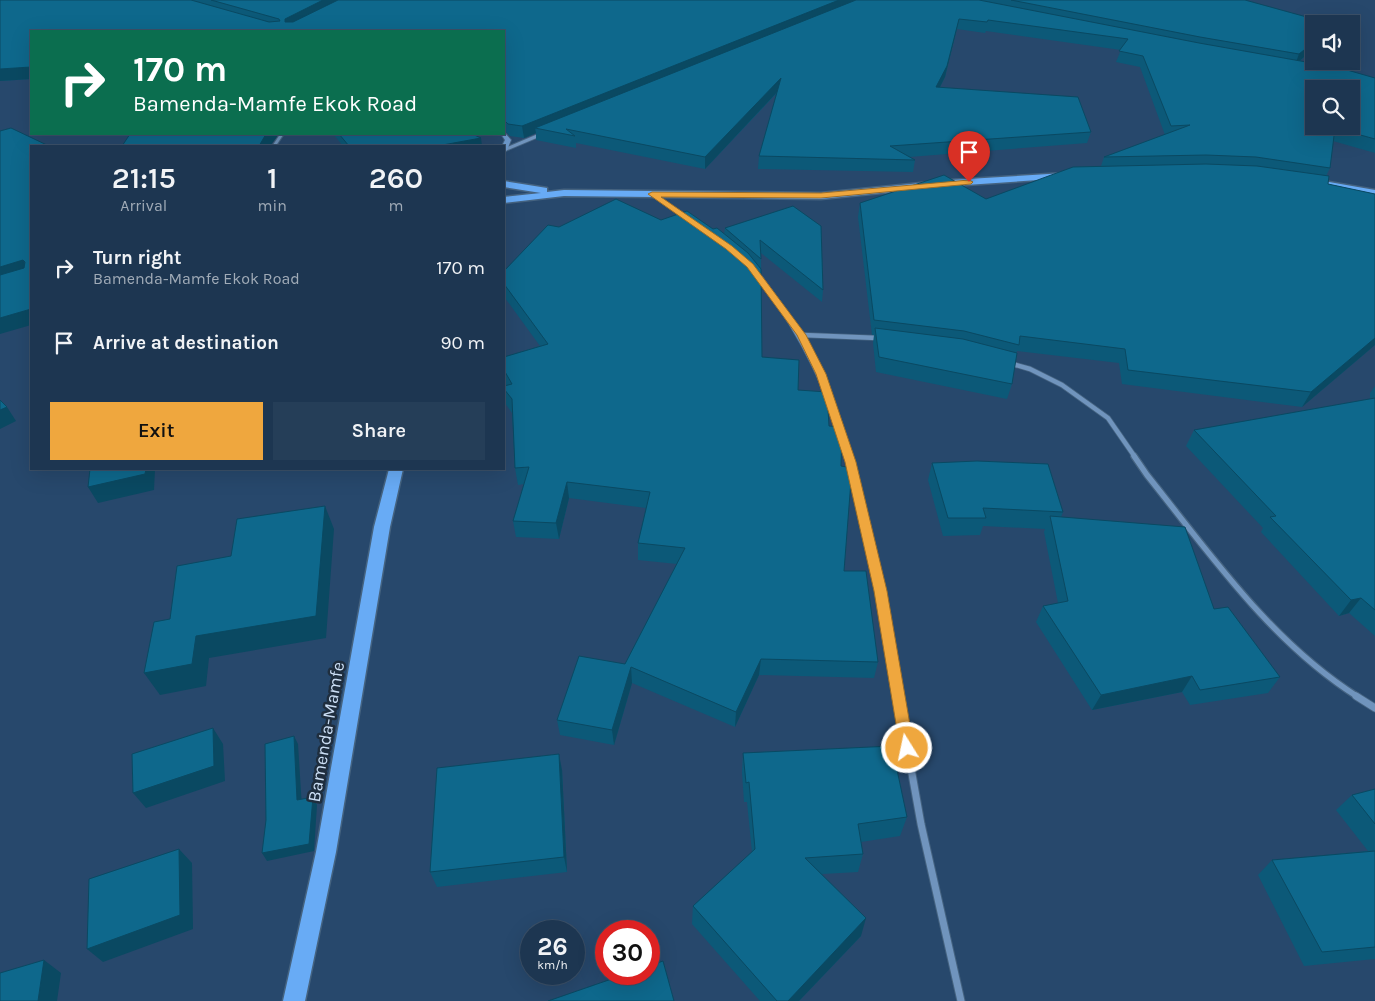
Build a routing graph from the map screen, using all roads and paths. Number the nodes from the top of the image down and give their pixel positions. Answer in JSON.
{"nodes":[{"id":1,"x":547,"y":132,"type":"edge"},
{"id":2,"x":505,"y":135,"type":"edge"},
{"id":3,"x":505,"y":148,"type":"edge"},
{"id":4,"x":505,"y":150,"type":"edge"},
{"id":5,"x":1076,"y":175,"type":"edge"},
{"id":6,"x":1303,"y":181,"type":"edge"},
{"id":7,"x":505,"y":184,"type":"edge"},
{"id":8,"x":564,"y":193,"type":"junction"},
{"id":9,"x":1375,"y":193,"type":"edge"},
{"id":10,"x":652,"y":194,"type":"junction"},
{"id":11,"x":505,"y":200,"type":"edge"},
{"id":12,"x":691,"y":221,"type":"edge"},
{"id":13,"x":755,"y":272,"type":"edge"},
{"id":14,"x":802,"y":335,"type":"junction"},
{"id":15,"x":881,"y":338,"type":"edge"},
{"id":16,"x":1005,"y":361,"type":"edge"},
{"id":17,"x":396,"y":470,"type":"edge"},
{"id":18,"x":1375,"y":708,"type":"edge"},
{"id":19,"x":294,"y":1001,"type":"edge"},
{"id":20,"x":961,"y":1001,"type":"edge"}],
"edges":[{"from":1,"to":4,"type":"street"},
{"from":2,"to":3,"type":"street"},
{"from":5,"to":10,"type":"highway"},
{"from":6,"to":9,"type":"highway"},
{"from":7,"to":8,"type":"highway"},
{"from":8,"to":10,"type":"highway"},
{"from":8,"to":11,"type":"highway"},
{"from":10,"to":12,"type":"street"},
{"from":13,"to":14,"type":"street"},
{"from":14,"to":15,"type":"street"},
{"from":14,"to":20,"type":"street"},
{"from":16,"to":18,"type":"street"},
{"from":17,"to":19,"type":"highway","name":"Bamenda-Mamfe"}]}
